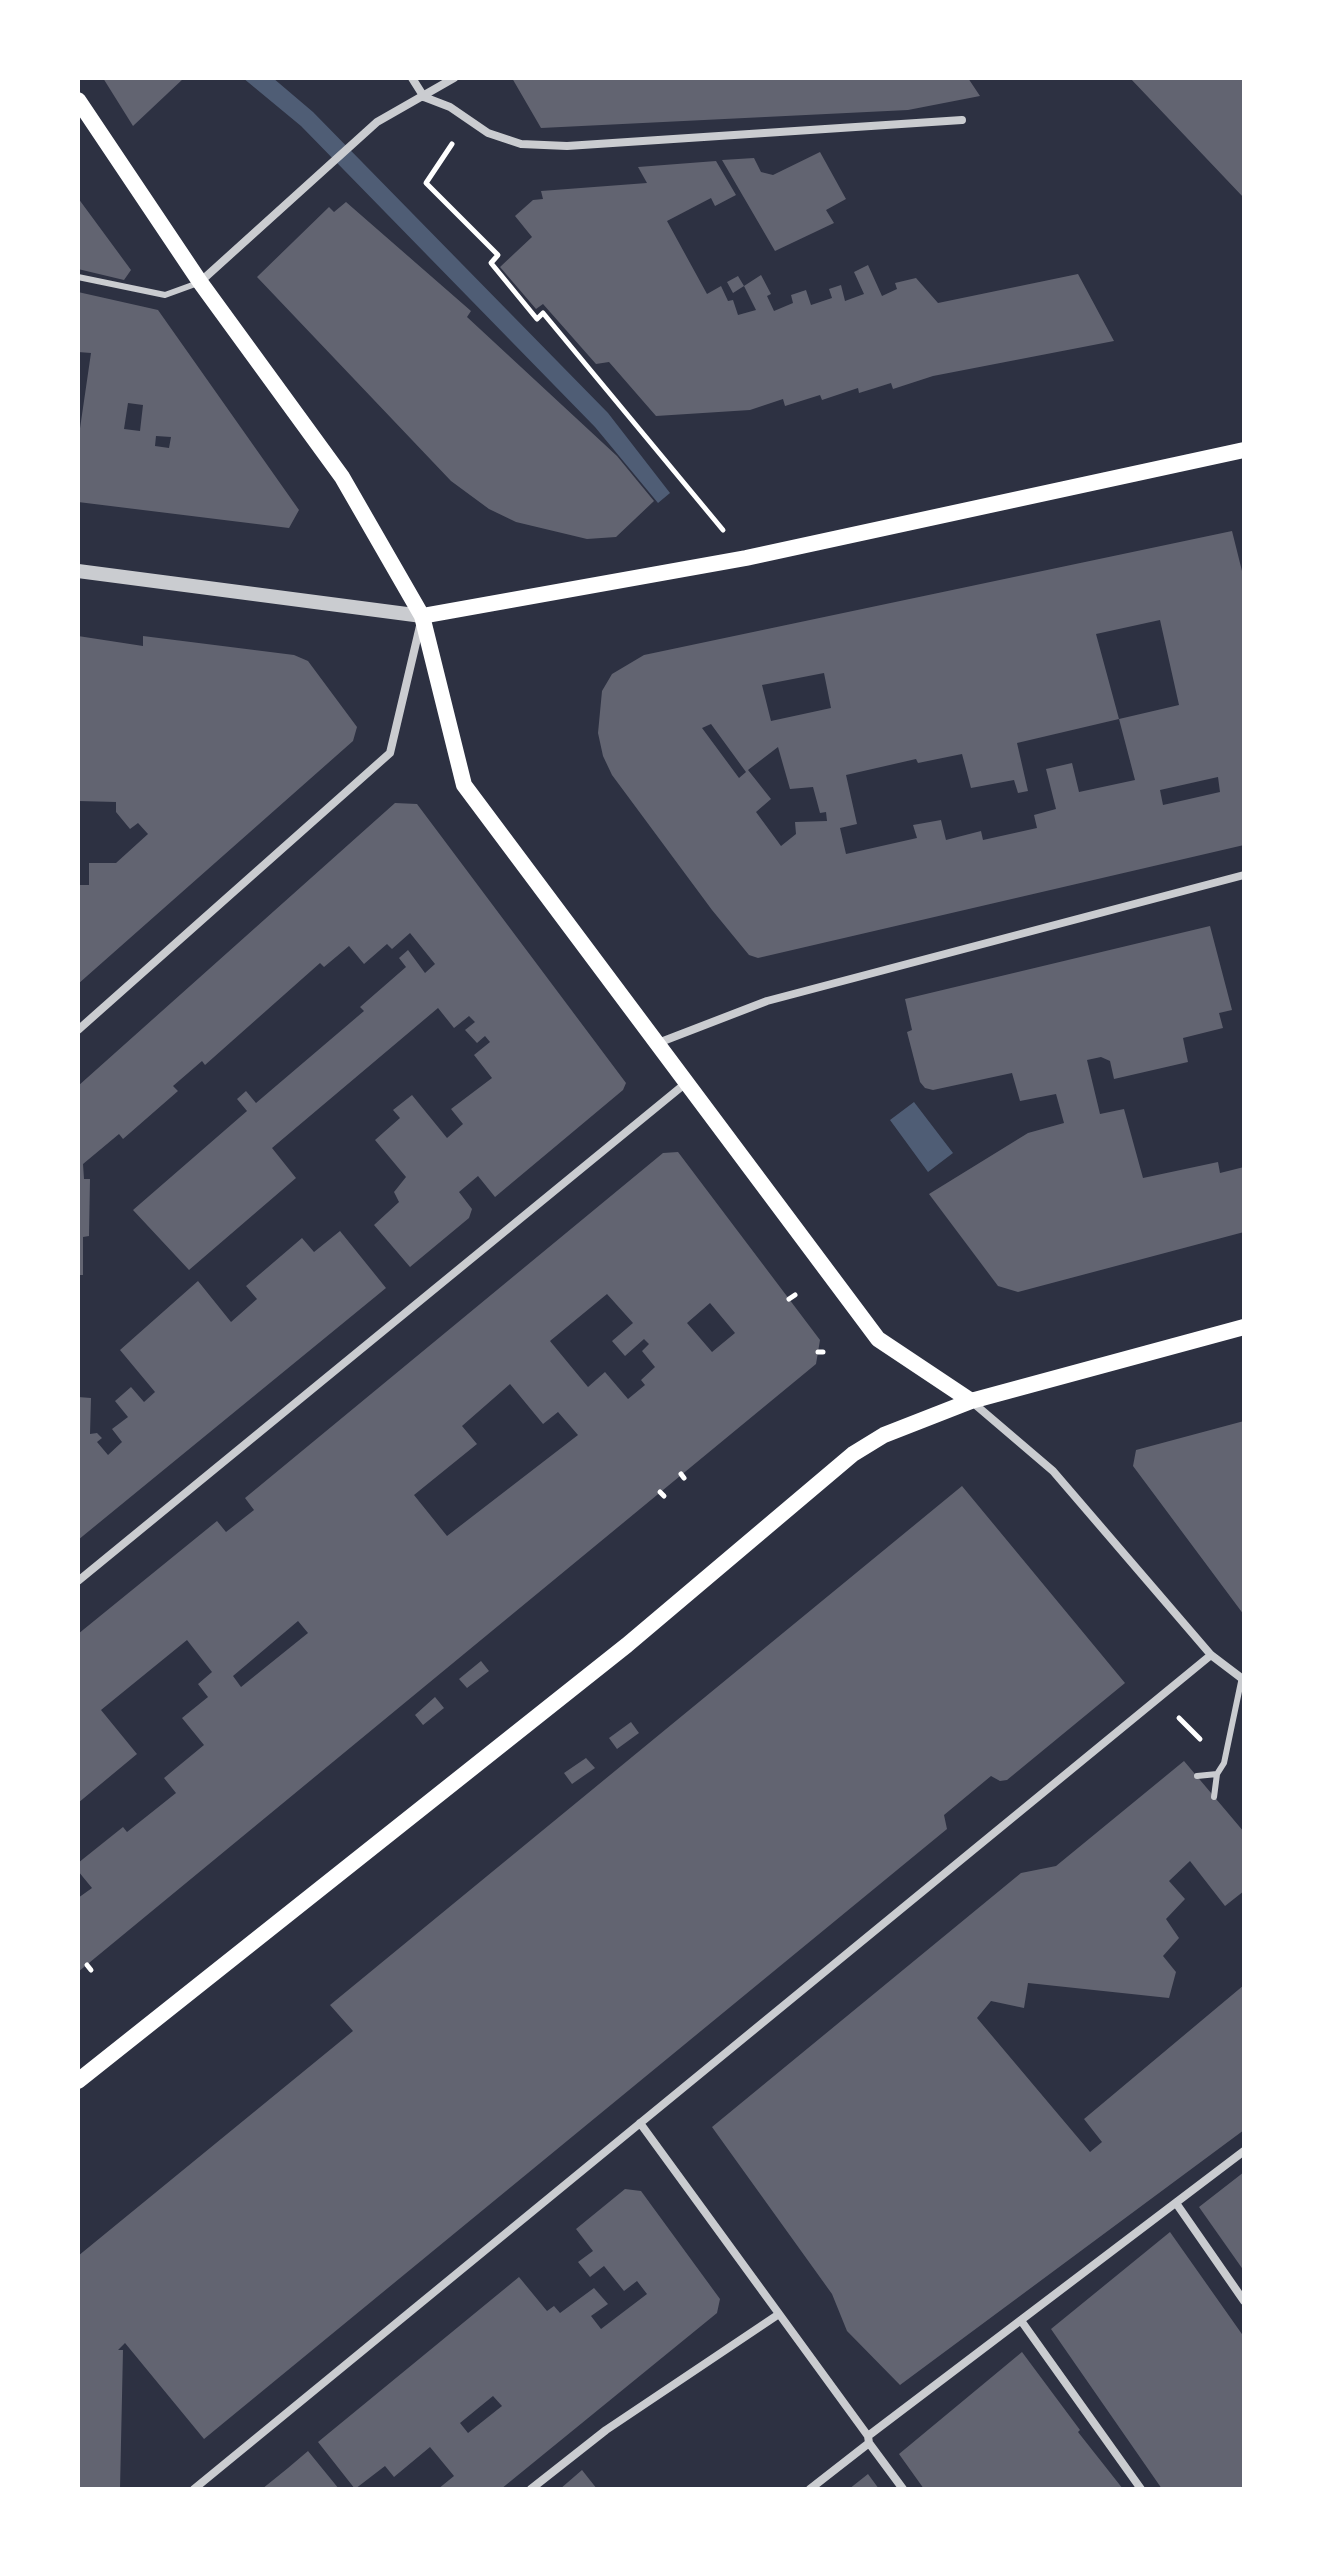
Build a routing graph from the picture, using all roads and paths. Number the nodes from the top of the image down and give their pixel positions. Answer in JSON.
{"nodes":[{"id":1,"x":412,"y":78,"type":"edge"},
{"id":2,"x":454,"y":78,"type":"edge"},
{"id":3,"x":424,"y":97,"type":"junction"},
{"id":4,"x":78,"y":100,"type":"edge"},
{"id":5,"x":467,"y":119,"type":"junction"},
{"id":6,"x":962,"y":120,"type":"dead end"},
{"id":7,"x":78,"y":277,"type":"edge"},
{"id":8,"x":200,"y":282,"type":"junction"},
{"id":9,"x":1244,"y":450,"type":"edge"},
{"id":10,"x":746,"y":558,"type":"junction"},
{"id":11,"x":78,"y":571,"type":"edge"},
{"id":12,"x":422,"y":616,"type":"junction"},
{"id":13,"x":1244,"y":875,"type":"edge"},
{"id":14,"x":78,"y":1030,"type":"edge"},
{"id":15,"x":658,"y":1043,"type":"junction"},
{"id":16,"x":686,"y":1083,"type":"junction"},
{"id":17,"x":1244,"y":1327,"type":"edge"},
{"id":18,"x":971,"y":1401,"type":"junction"},
{"id":19,"x":78,"y":1581,"type":"edge"},
{"id":20,"x":1211,"y":1655,"type":"junction"},
{"id":21,"x":1243,"y":1678,"type":"edge"},
{"id":22,"x":1217,"y":1774,"type":"junction"},
{"id":23,"x":1197,"y":1776,"type":"dead end"},
{"id":24,"x":1214,"y":1797,"type":"dead end"},
{"id":25,"x":78,"y":2081,"type":"edge"},
{"id":26,"x":640,"y":2123,"type":"junction"},
{"id":27,"x":1244,"y":2151,"type":"edge"},
{"id":28,"x":1176,"y":2203,"type":"junction"},
{"id":29,"x":1244,"y":2301,"type":"edge"},
{"id":30,"x":779,"y":2314,"type":"junction"},
{"id":31,"x":1022,"y":2322,"type":"junction"},
{"id":32,"x":868,"y":2439,"type":"junction"},
{"id":33,"x":194,"y":2489,"type":"edge"},
{"id":34,"x":531,"y":2489,"type":"edge"},
{"id":35,"x":810,"y":2489,"type":"edge"},
{"id":36,"x":903,"y":2489,"type":"edge"},
{"id":37,"x":1141,"y":2489,"type":"edge"}],
"edges":[{"from":1,"to":3,"type":"street"},
{"from":2,"to":3,"type":"street"},
{"from":3,"to":5,"type":"street"},
{"from":3,"to":8,"type":"street"},
{"from":4,"to":8,"type":"main road"},
{"from":5,"to":6,"type":"street"},
{"from":5,"to":10,"type":"path"},
{"from":7,"to":8,"type":"lane"},
{"from":8,"to":12,"type":"main road"},
{"from":9,"to":10,"type":"main road"},
{"from":10,"to":12,"type":"main road"},
{"from":11,"to":12,"type":"street"},
{"from":12,"to":14,"type":"street"},
{"from":12,"to":15,"type":"main road"},
{"from":13,"to":15,"type":"street"},
{"from":15,"to":16,"type":"main road"},
{"from":16,"to":18,"type":"main road"},
{"from":16,"to":19,"type":"street"},
{"from":17,"to":18,"type":"main road"},
{"from":18,"to":20,"type":"street"},
{"from":18,"to":25,"type":"main road"},
{"from":20,"to":21,"type":"street"},
{"from":20,"to":26,"type":"street"},
{"from":21,"to":22,"type":"lane"},
{"from":22,"to":23,"type":"lane"},
{"from":22,"to":24,"type":"lane"},
{"from":26,"to":30,"type":"street"},
{"from":26,"to":33,"type":"street"},
{"from":27,"to":28,"type":"street"},
{"from":28,"to":29,"type":"street"},
{"from":28,"to":31,"type":"street"},
{"from":30,"to":32,"type":"street"},
{"from":30,"to":34,"type":"street"},
{"from":31,"to":32,"type":"street"},
{"from":31,"to":37,"type":"street"},
{"from":32,"to":35,"type":"street"},
{"from":32,"to":36,"type":"street"}]}
